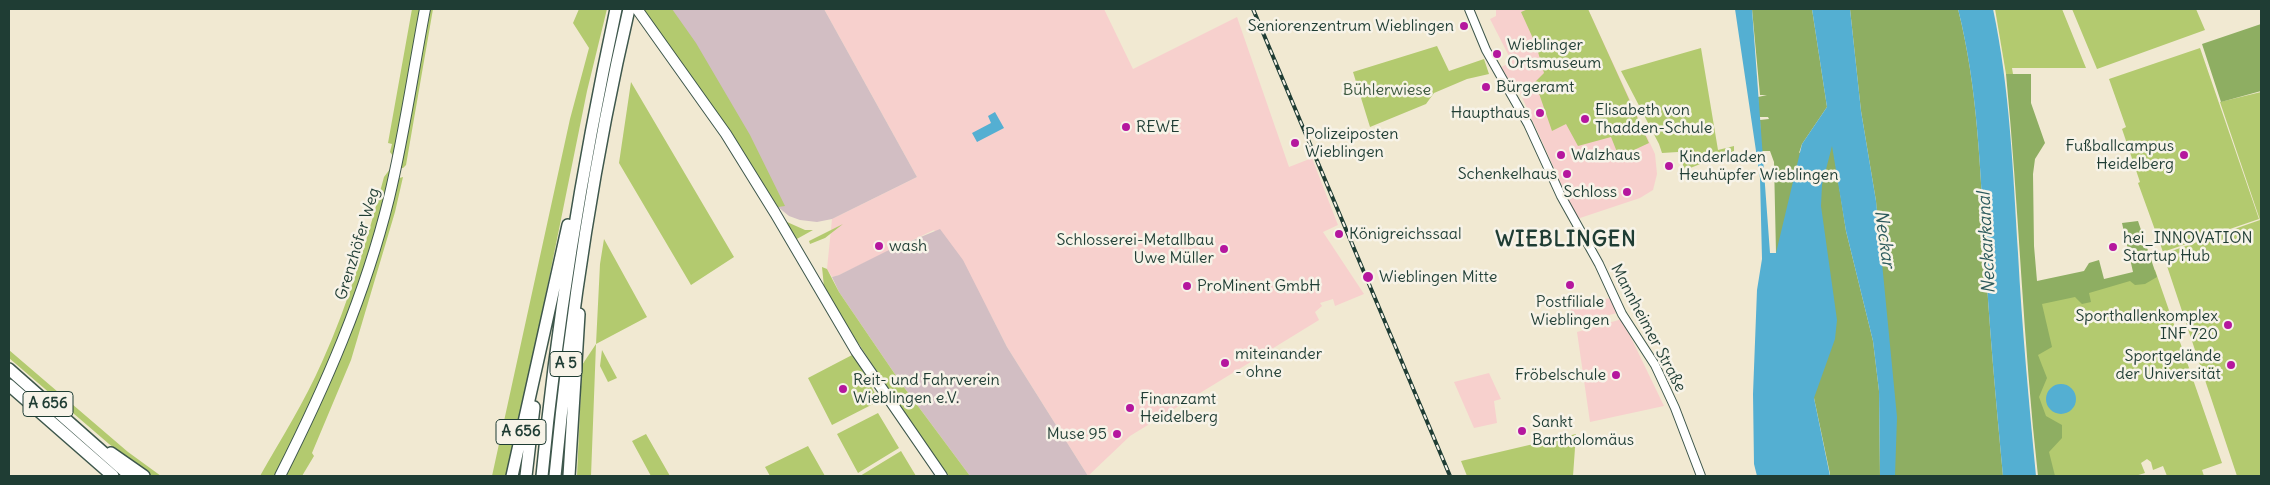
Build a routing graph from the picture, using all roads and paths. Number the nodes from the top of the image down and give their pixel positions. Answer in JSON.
{"nodes":[{"id":1,"x":425,"y":9,"type":"edge"},
{"id":2,"x":616,"y":9,"type":"edge"},
{"id":3,"x":629,"y":9,"type":"edge"},
{"id":4,"x":637,"y":9,"type":"edge"},
{"id":5,"x":1469,"y":9,"type":"edge"},
{"id":6,"x":580,"y":187,"type":"junction"},
{"id":7,"x":582,"y":252,"type":"junction"},
{"id":8,"x":541,"y":346,"type":"junction"},
{"id":9,"x":9,"y":370,"type":"edge"},
{"id":10,"x":9,"y":385,"type":"edge"},
{"id":11,"x":573,"y":432,"type":"junction"},
{"id":12,"x":86,"y":438,"type":"junction"},
{"id":13,"x":113,"y":476,"type":"edge"},
{"id":14,"x":130,"y":476,"type":"edge"},
{"id":15,"x":144,"y":476,"type":"edge"},
{"id":16,"x":280,"y":476,"type":"edge"},
{"id":17,"x":512,"y":476,"type":"edge"},
{"id":18,"x":526,"y":476,"type":"edge"},
{"id":19,"x":542,"y":476,"type":"edge"},
{"id":20,"x":555,"y":476,"type":"edge"},
{"id":21,"x":569,"y":476,"type":"edge"},
{"id":22,"x":573,"y":476,"type":"edge"},
{"id":23,"x":942,"y":476,"type":"edge"},
{"id":24,"x":1700,"y":476,"type":"edge"}],
"edges":[{"from":1,"to":16,"type":"main road","name":"Grenzhöfer Weg"},
{"from":2,"to":6,"type":"highway","number":"A 5"},
{"from":3,"to":7,"type":"highway","number":"A 5"},
{"from":4,"to":23,"type":"main road"},
{"from":5,"to":24,"type":"street","name":"Mannheimer Straße"},
{"from":6,"to":8,"type":"highway"},
{"from":6,"to":19,"type":"highway","number":"A 5"},
{"from":7,"to":11,"type":"highway","number":"A 5"},
{"from":7,"to":20,"type":"highway","number":"A 5"},
{"from":8,"to":17,"type":"highway","number":"A 656"},
{"from":8,"to":18,"type":"highway"},
{"from":9,"to":12,"type":"highway","number":"A 656"},
{"from":10,"to":13,"type":"highway","number":"A 656"},
{"from":11,"to":21,"type":"highway","number":"A 5"},
{"from":11,"to":22,"type":"highway","number":"A 5"},
{"from":12,"to":14,"type":"highway","number":"A 656"},
{"from":12,"to":15,"type":"highway","number":"A 656"}]}
